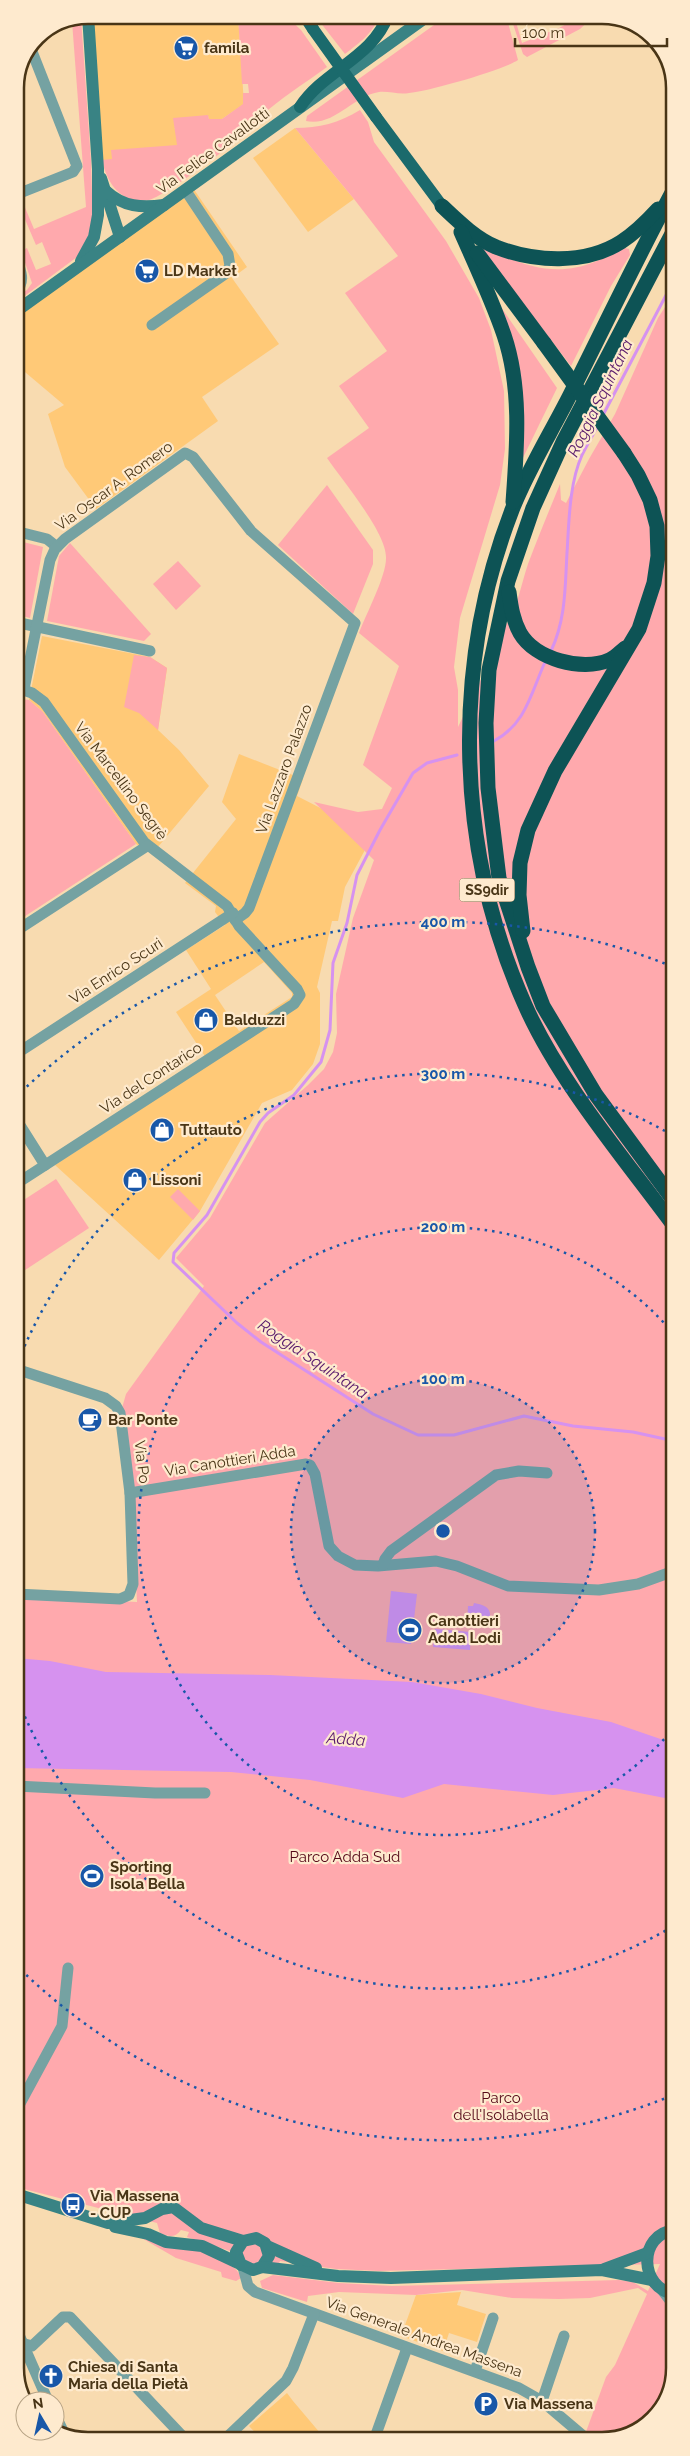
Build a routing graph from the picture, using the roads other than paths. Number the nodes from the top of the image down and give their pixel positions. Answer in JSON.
{"nodes":[{"id":1,"x":89,"y":24,"type":"edge"},
{"id":2,"x":310,"y":24,"type":"edge"},
{"id":3,"x":385,"y":24,"type":"edge"},
{"id":4,"x":416,"y":24,"type":"edge"},
{"id":5,"x":33,"y":55,"type":"edge"},
{"id":6,"x":300,"y":107,"type":"junction"},
{"id":7,"x":98,"y":169,"type":"junction"},
{"id":8,"x":24,"y":191,"type":"edge"},
{"id":9,"x":106,"y":191,"type":"junction"},
{"id":10,"x":186,"y":191,"type":"junction"},
{"id":11,"x":666,"y":199,"type":"edge"},
{"id":12,"x":666,"y":204,"type":"edge"},
{"id":13,"x":167,"y":205,"type":"junction"},
{"id":14,"x":442,"y":206,"type":"junction"},
{"id":15,"x":98,"y":215,"type":"junction"},
{"id":16,"x":461,"y":232,"type":"junction"},
{"id":17,"x":120,"y":237,"type":"junction"},
{"id":18,"x":666,"y":245,"type":"edge"},
{"id":19,"x":74,"y":269,"type":"junction"},
{"id":20,"x":24,"y":305,"type":"edge"},
{"id":21,"x":152,"y":325,"type":"dead end"},
{"id":22,"x":513,"y":509,"type":"junction"},
{"id":23,"x":24,"y":533,"type":"edge"},
{"id":24,"x":57,"y":547,"type":"junction"},
{"id":25,"x":508,"y":581,"type":"junction"},
{"id":26,"x":355,"y":623,"type":"joint"},
{"id":27,"x":24,"y":624,"type":"edge"},
{"id":28,"x":36,"y":627,"type":"junction"},
{"id":29,"x":629,"y":646,"type":"junction"},
{"id":30,"x":150,"y":651,"type":"dead end"},
{"id":31,"x":24,"y":673,"type":"edge"},
{"id":32,"x":24,"y":690,"type":"edge"},
{"id":33,"x":147,"y":846,"type":"junction"},
{"id":34,"x":234,"y":916,"type":"junction"},
{"id":35,"x":24,"y":926,"type":"edge"},
{"id":36,"x":528,"y":967,"type":"junction"},
{"id":37,"x":300,"y":995,"type":"joint"},
{"id":38,"x":24,"y":1049,"type":"edge"},
{"id":39,"x":24,"y":1132,"type":"edge"},
{"id":40,"x":45,"y":1165,"type":"junction"},
{"id":41,"x":24,"y":1179,"type":"edge"},
{"id":42,"x":666,"y":1190,"type":"edge"},
{"id":43,"x":666,"y":1215,"type":"edge"},
{"id":44,"x":24,"y":1372,"type":"edge"},
{"id":45,"x":547,"y":1473,"type":"dead end"},
{"id":46,"x":130,"y":1493,"type":"junction"},
{"id":47,"x":383,"y":1565,"type":"junction"},
{"id":48,"x":666,"y":1574,"type":"edge"},
{"id":49,"x":24,"y":1594,"type":"edge"},
{"id":50,"x":24,"y":1786,"type":"edge"},
{"id":51,"x":205,"y":1793,"type":"dead end"},
{"id":52,"x":68,"y":1968,"type":"dead end"},
{"id":53,"x":24,"y":2094,"type":"edge"},
{"id":54,"x":24,"y":2193,"type":"edge"},
{"id":55,"x":24,"y":2196,"type":"edge"},
{"id":56,"x":35,"y":2199,"type":"junction"},
{"id":57,"x":156,"y":2214,"type":"junction"},
{"id":58,"x":185,"y":2216,"type":"junction"},
{"id":59,"x":108,"y":2223,"type":"junction"},
{"id":60,"x":666,"y":2233,"type":"edge"},
{"id":61,"x":159,"y":2239,"type":"junction"},
{"id":62,"x":242,"y":2241,"type":"junction"},
{"id":63,"x":173,"y":2242,"type":"junction"},
{"id":64,"x":267,"y":2246,"type":"junction"},
{"id":65,"x":647,"y":2253,"type":"junction"},
{"id":66,"x":242,"y":2266,"type":"junction"},
{"id":67,"x":261,"y":2268,"type":"junction"},
{"id":68,"x":602,"y":2270,"type":"junction"},
{"id":69,"x":338,"y":2276,"type":"junction"},
{"id":70,"x":652,"y":2280,"type":"junction"},
{"id":71,"x":662,"y":2290,"type":"junction"},
{"id":72,"x":666,"y":2291,"type":"edge"},
{"id":73,"x":255,"y":2292,"type":"junction"},
{"id":74,"x":666,"y":2295,"type":"edge"},
{"id":75,"x":314,"y":2314,"type":"junction"},
{"id":76,"x":493,"y":2318,"type":"dead end"},
{"id":77,"x":564,"y":2336,"type":"dead end"},
{"id":78,"x":25,"y":2344,"type":"joint"},
{"id":79,"x":407,"y":2348,"type":"junction"},
{"id":80,"x":476,"y":2371,"type":"junction"},
{"id":81,"x":43,"y":2391,"type":"edge"},
{"id":82,"x":542,"y":2401,"type":"junction"},
{"id":83,"x":177,"y":2432,"type":"edge"},
{"id":84,"x":232,"y":2432,"type":"edge"},
{"id":85,"x":377,"y":2432,"type":"edge"},
{"id":86,"x":580,"y":2432,"type":"edge"}],
"edges":[{"from":1,"to":7,"type":"street"},
{"from":2,"to":14,"type":"main road","bridge":true},
{"from":3,"to":6,"type":"main road"},
{"from":4,"to":6,"type":"street","name":"Via Felice Cavallotti"},
{"from":5,"to":8,"type":"street"},
{"from":6,"to":10,"type":"street","name":"Via Felice Cavallotti"},
{"from":7,"to":9,"type":"street"},
{"from":7,"to":15,"type":"street"},
{"from":9,"to":13,"type":"street"},
{"from":9,"to":17,"type":"street"},
{"from":10,"to":13,"type":"street","name":"Via Felice Cavallotti"},
{"from":10,"to":21,"type":"street"},
{"from":11,"to":14,"type":"highway"},
{"from":12,"to":22,"type":"highway","number":"SS9dir"},
{"from":13,"to":17,"type":"street","name":"Via Felice Cavallotti"},
{"from":14,"to":16,"type":"highway"},
{"from":15,"to":17,"type":"street"},
{"from":15,"to":19,"type":"street"},
{"from":16,"to":22,"type":"highway"},
{"from":16,"to":29,"type":"highway","bridge":true},
{"from":17,"to":19,"type":"street","name":"Via Felice Cavallotti"},
{"from":18,"to":25,"type":"highway","number":"SS9dir"},
{"from":19,"to":20,"type":"street","name":"Via Felice Cavallotti"},
{"from":22,"to":43,"type":"highway","number":"SS9dir"},
{"from":23,"to":24,"type":"street"},
{"from":24,"to":26,"type":"street","name":"Via Oscar A. Romero"},
{"from":24,"to":28,"type":"street","name":"Via Oscar A. Romero"},
{"from":25,"to":29,"type":"highway"},
{"from":25,"to":36,"type":"highway","number":"SS9dir"},
{"from":26,"to":34,"type":"street","name":"Via Lazzaro Palazzo"},
{"from":27,"to":28,"type":"street"},
{"from":28,"to":30,"type":"street"},
{"from":28,"to":31,"type":"street","name":"Via Oscar A. Romero"},
{"from":29,"to":36,"type":"highway"},
{"from":32,"to":33,"type":"street","name":"Via Marcellino Segrè"},
{"from":33,"to":34,"type":"street","name":"Via Marcellino Segrè"},
{"from":33,"to":35,"type":"street"},
{"from":34,"to":37,"type":"street","name":"Via Marcellino Segrè"},
{"from":34,"to":38,"type":"street","name":"Via Enrico Scuri"},
{"from":36,"to":42,"type":"highway"},
{"from":37,"to":40,"type":"street","name":"Via del Contarico"},
{"from":39,"to":40,"type":"street"},
{"from":40,"to":41,"type":"street","name":"Via del Contarico"},
{"from":44,"to":46,"type":"street","name":"Via Po"},
{"from":45,"to":47,"type":"street"},
{"from":46,"to":47,"type":"street","name":"Via Canottieri Adda"},
{"from":46,"to":49,"type":"street","name":"Via Po"},
{"from":47,"to":48,"type":"street"},
{"from":50,"to":51,"type":"street"},
{"from":52,"to":53,"type":"street"},
{"from":54,"to":56,"type":"street"},
{"from":55,"to":56,"type":"street"},
{"from":56,"to":59,"type":"street"},
{"from":57,"to":58,"type":"street"},
{"from":57,"to":59,"type":"street"},
{"from":57,"to":61,"type":"street"},
{"from":58,"to":62,"type":"street"},
{"from":58,"to":63,"type":"street"},
{"from":59,"to":61,"type":"street"},
{"from":60,"to":65,"type":"street"},
{"from":61,"to":63,"type":"street"},
{"from":62,"to":64,"type":"street"},
{"from":62,"to":66,"type":"street"},
{"from":63,"to":66,"type":"street"},
{"from":64,"to":67,"type":"street"},
{"from":64,"to":69,"type":"street"},
{"from":65,"to":68,"type":"street"},
{"from":65,"to":70,"type":"street"},
{"from":66,"to":67,"type":"street"},
{"from":66,"to":73,"type":"street"},
{"from":67,"to":69,"type":"street"},
{"from":67,"to":73,"type":"street"},
{"from":68,"to":69,"type":"street"},
{"from":68,"to":70,"type":"street"},
{"from":70,"to":71,"type":"street"},
{"from":71,"to":72,"type":"street"},
{"from":71,"to":74,"type":"street"},
{"from":73,"to":75,"type":"street","name":"Via Generale Andrea Massena"},
{"from":75,"to":79,"type":"street","name":"Via Generale Andrea Massena"},
{"from":75,"to":84,"type":"street"},
{"from":76,"to":80,"type":"street"},
{"from":77,"to":82,"type":"street"},
{"from":78,"to":81,"type":"street"},
{"from":78,"to":83,"type":"street"},
{"from":79,"to":80,"type":"street","name":"Via Generale Andrea Massena"},
{"from":79,"to":85,"type":"street"},
{"from":80,"to":82,"type":"street","name":"Via Generale Andrea Massena"},
{"from":82,"to":86,"type":"street","name":"Via Generale Andrea Massena"}]}
